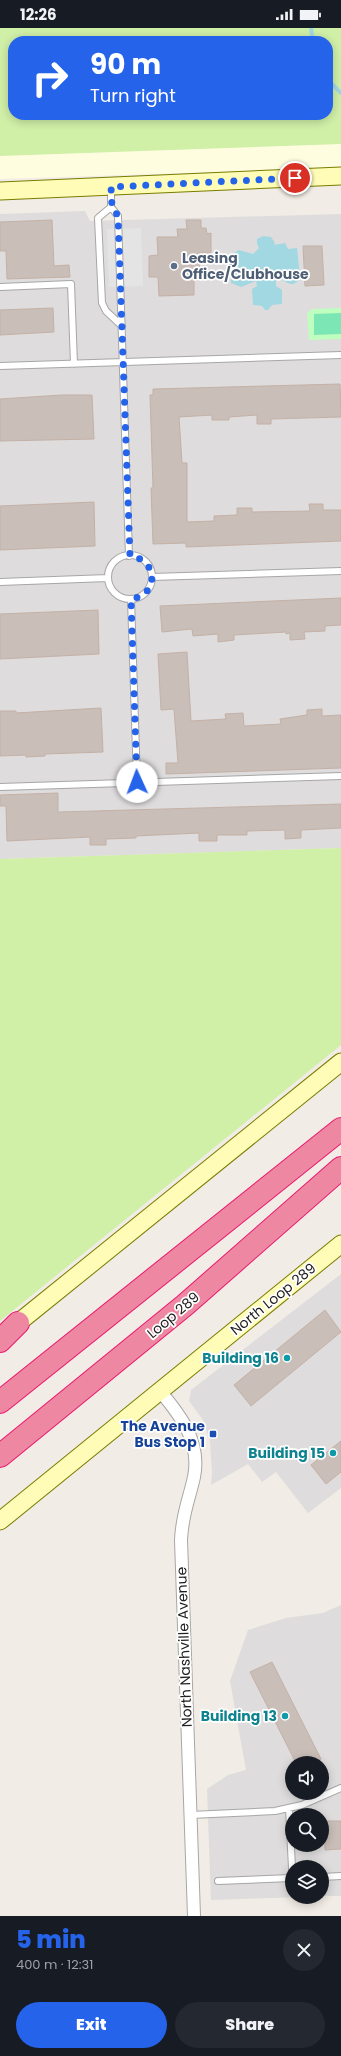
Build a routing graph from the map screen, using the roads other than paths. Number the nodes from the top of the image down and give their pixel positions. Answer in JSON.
{"nodes":[{"id":1,"x":341,"y":176,"type":"edge"},
{"id":2,"x":111,"y":187,"type":"junction"},
{"id":3,"x":0,"y":191,"type":"edge"},
{"id":4,"x":112,"y":207,"type":"junction"},
{"id":5,"x":0,"y":287,"type":"edge"},
{"id":6,"x":122,"y":326,"type":"junction"},
{"id":7,"x":341,"y":355,"type":"edge"},
{"id":8,"x":123,"y":362,"type":"junction"},
{"id":9,"x":74,"y":364,"type":"junction"},
{"id":10,"x":0,"y":366,"type":"edge"},
{"id":11,"x":130,"y":556,"type":"junction"},
{"id":12,"x":341,"y":570,"type":"edge"},
{"id":13,"x":152,"y":577,"type":"junction"},
{"id":14,"x":108,"y":578,"type":"junction"},
{"id":15,"x":0,"y":582,"type":"edge"},
{"id":16,"x":131,"y":599,"type":"junction"},
{"id":17,"x":341,"y":776,"type":"edge"},
{"id":18,"x":137,"y":782,"type":"junction"},
{"id":19,"x":0,"y":787,"type":"edge"},
{"id":20,"x":341,"y":1062,"type":"edge"},
{"id":21,"x":341,"y":1129,"type":"edge"},
{"id":22,"x":341,"y":1168,"type":"edge"},
{"id":23,"x":341,"y":1244,"type":"edge"},
{"id":24,"x":18,"y":1323,"type":"junction"},
{"id":25,"x":0,"y":1338,"type":"edge"},
{"id":26,"x":0,"y":1341,"type":"edge"},
{"id":27,"x":160,"y":1391,"type":"junction"},
{"id":28,"x":0,"y":1402,"type":"edge"},
{"id":29,"x":0,"y":1456,"type":"edge"},
{"id":30,"x":0,"y":1521,"type":"edge"},
{"id":31,"x":341,"y":1788,"type":"edge"},
{"id":32,"x":285,"y":1808,"type":"edge"},
{"id":33,"x":289,"y":1808,"type":"edge"},
{"id":34,"x":190,"y":1815,"type":"junction"},
{"id":35,"x":341,"y":1876,"type":"edge"},
{"id":36,"x":329,"y":1877,"type":"edge"},
{"id":37,"x":285,"y":1878,"type":"edge"},
{"id":38,"x":218,"y":1881,"type":"dead end"},
{"id":39,"x":194,"y":1916,"type":"edge"}],
"edges":[{"from":1,"to":2,"type":"main road"},
{"from":2,"to":3,"type":"main road"},
{"from":2,"to":4,"type":"lane"},
{"from":4,"to":6,"type":"lane"},
{"from":4,"to":6,"type":"lane"},
{"from":5,"to":9,"type":"lane"},
{"from":6,"to":8,"type":"lane"},
{"from":7,"to":8,"type":"lane"},
{"from":8,"to":9,"type":"lane"},
{"from":8,"to":11,"type":"lane"},
{"from":9,"to":10,"type":"lane"},
{"from":11,"to":13,"type":"lane"},
{"from":11,"to":14,"type":"lane"},
{"from":12,"to":13,"type":"lane"},
{"from":13,"to":16,"type":"lane"},
{"from":14,"to":15,"type":"lane"},
{"from":14,"to":16,"type":"lane"},
{"from":16,"to":18,"type":"lane"},
{"from":17,"to":18,"type":"lane"},
{"from":18,"to":19,"type":"lane"},
{"from":20,"to":24,"type":"main road"},
{"from":21,"to":28,"type":"highway"},
{"from":22,"to":29,"type":"highway","name":"Loop 289"},
{"from":23,"to":27,"type":"main road","name":"North Loop 289"},
{"from":24,"to":25,"type":"main road"},
{"from":24,"to":26,"type":"highway"},
{"from":27,"to":30,"type":"main road","name":"North Loop 289"},
{"from":27,"to":34,"type":"street","name":"North Nashville Avenue"},
{"from":31,"to":33,"type":"lane"},
{"from":32,"to":34,"type":"lane"},
{"from":34,"to":39,"type":"street","name":"North Nashville Avenue"},
{"from":35,"to":36,"type":"lane"},
{"from":37,"to":38,"type":"lane"}]}
